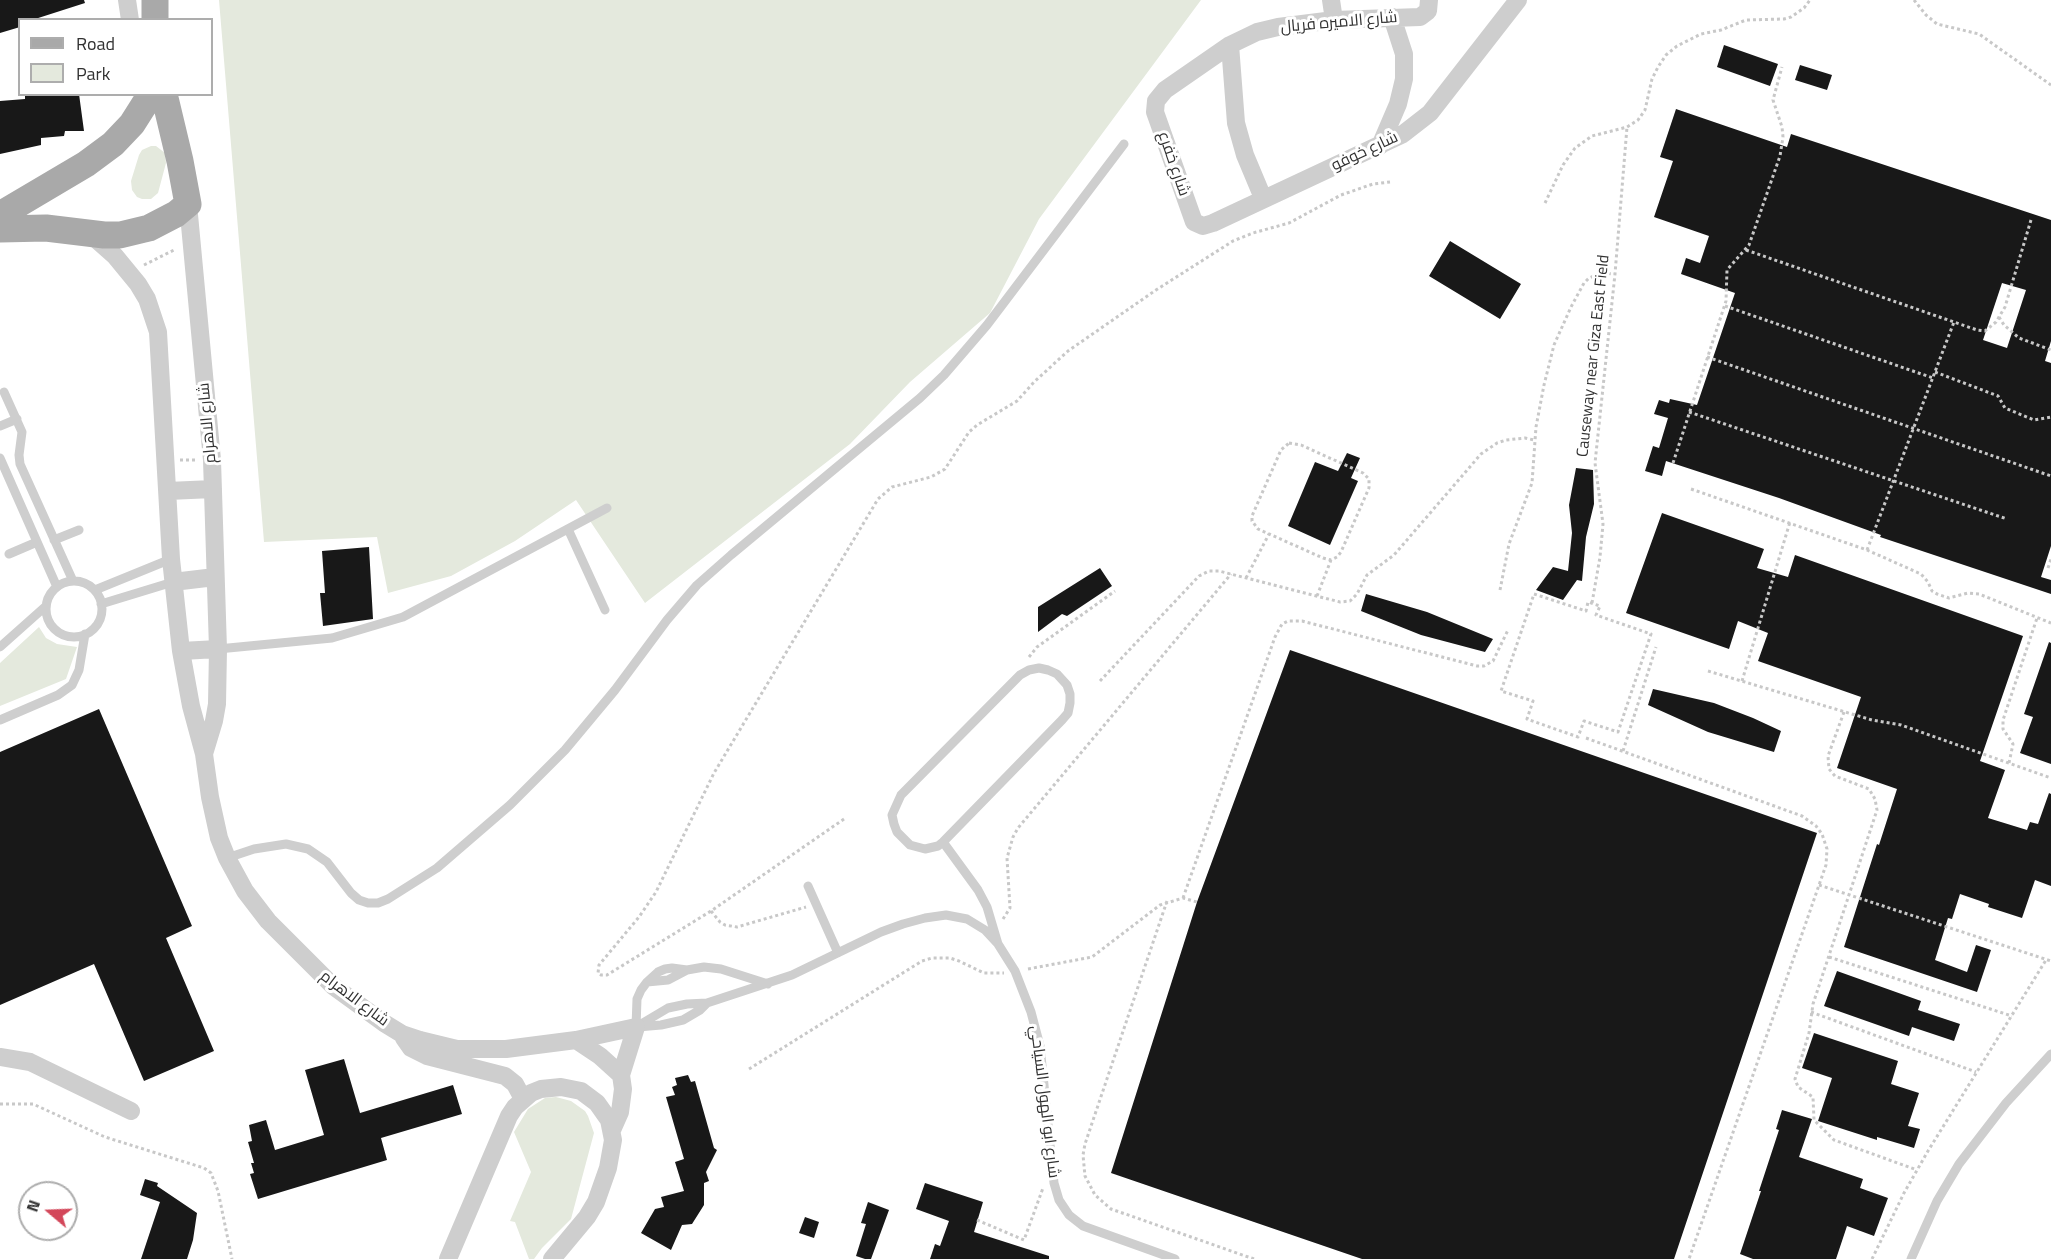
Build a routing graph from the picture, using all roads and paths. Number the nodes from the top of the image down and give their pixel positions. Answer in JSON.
{"nodes":[{"id":1,"x":127,"y":0,"type":"edge"},
{"id":2,"x":155,"y":0,"type":"edge"},
{"id":3,"x":1331,"y":0,"type":"edge"},
{"id":4,"x":1518,"y":0,"type":"edge"},
{"id":5,"x":1810,"y":0,"type":"edge"},
{"id":6,"x":1914,"y":0,"type":"edge"},
{"id":7,"x":1429,"y":2,"type":"edge"},
{"id":8,"x":130,"y":18,"type":"edge"},
{"id":9,"x":155,"y":18,"type":"edge"},
{"id":10,"x":1392,"y":18,"type":"junction"},
{"id":11,"x":1334,"y":20,"type":"junction"},
{"id":12,"x":1230,"y":45,"type":"junction"},
{"id":13,"x":1782,"y":67,"type":"dead end"},
{"id":14,"x":2051,"y":85,"type":"edge"},
{"id":15,"x":150,"y":96,"type":"edge"},
{"id":16,"x":164,"y":96,"type":"edge"},
{"id":17,"x":1156,"y":101,"type":"joint"},
{"id":18,"x":1627,"y":126,"type":"junction"},
{"id":19,"x":1124,"y":144,"type":"dead end"},
{"id":20,"x":1380,"y":146,"type":"junction"},
{"id":21,"x":1390,"y":182,"type":"dead end"},
{"id":22,"x":1263,"y":198,"type":"junction"},
{"id":23,"x":1545,"y":202,"type":"dead end"},
{"id":24,"x":188,"y":204,"type":"junction"},
{"id":25,"x":0,"y":215,"type":"edge"},
{"id":26,"x":2031,"y":220,"type":"dead end"},
{"id":27,"x":1198,"y":225,"type":"joint"},
{"id":28,"x":0,"y":229,"type":"edge"},
{"id":29,"x":89,"y":233,"type":"junction"},
{"id":30,"x":193,"y":238,"type":"junction"},
{"id":31,"x":1746,"y":250,"type":"junction"},
{"id":32,"x":128,"y":270,"type":"junction"},
{"id":33,"x":1615,"y":274,"type":"junction"},
{"id":34,"x":1725,"y":306,"type":"junction"},
{"id":35,"x":1999,"y":317,"type":"junction"},
{"id":36,"x":1954,"y":322,"type":"junction"},
{"id":37,"x":2051,"y":350,"type":"edge"},
{"id":38,"x":1707,"y":357,"type":"junction"},
{"id":39,"x":1935,"y":372,"type":"junction"},
{"id":40,"x":1933,"y":378,"type":"junction"},
{"id":41,"x":4,"y":392,"type":"dead end"},
{"id":42,"x":1689,"y":411,"type":"junction"},
{"id":43,"x":2051,"y":417,"type":"edge"},
{"id":44,"x":17,"y":419,"type":"junction"},
{"id":45,"x":0,"y":426,"type":"edge"},
{"id":46,"x":1914,"y":428,"type":"junction"},
{"id":47,"x":1534,"y":440,"type":"junction"},
{"id":48,"x":19,"y":450,"type":"junction"},
{"id":49,"x":0,"y":458,"type":"edge"},
{"id":50,"x":166,"y":459,"type":"junction"},
{"id":51,"x":212,"y":460,"type":"junction"},
{"id":52,"x":1673,"y":464,"type":"dead end"},
{"id":53,"x":2051,"y":476,"type":"edge"},
{"id":54,"x":1893,"y":481,"type":"junction"},
{"id":55,"x":213,"y":489,"type":"junction"},
{"id":56,"x":1691,"y":489,"type":"dead end"},
{"id":57,"x":168,"y":491,"type":"junction"},
{"id":58,"x":607,"y":508,"type":"dead end"},
{"id":59,"x":2007,"y":519,"type":"dead end"},
{"id":60,"x":1790,"y":522,"type":"junction"},
{"id":61,"x":568,"y":529,"type":"junction"},
{"id":62,"x":79,"y":530,"type":"dead end"},
{"id":63,"x":1269,"y":533,"type":"junction"},
{"id":64,"x":54,"y":540,"type":"junction"},
{"id":65,"x":37,"y":542,"type":"junction"},
{"id":66,"x":1867,"y":550,"type":"junction"},
{"id":67,"x":9,"y":554,"type":"dead end"},
{"id":68,"x":171,"y":559,"type":"junction"},
{"id":69,"x":2051,"y":559,"type":"edge"},
{"id":70,"x":1331,"y":560,"type":"junction"},
{"id":71,"x":2048,"y":568,"type":"dead end"},
{"id":72,"x":1231,"y":574,"type":"junction"},
{"id":73,"x":215,"y":577,"type":"junction"},
{"id":74,"x":1246,"y":578,"type":"junction"},
{"id":75,"x":73,"y":581,"type":"junction"},
{"id":76,"x":173,"y":582,"type":"junction"},
{"id":77,"x":57,"y":587,"type":"junction"},
{"id":78,"x":94,"y":590,"type":"junction"},
{"id":79,"x":1500,"y":590,"type":"dead end"},
{"id":80,"x":1115,"y":591,"type":"dead end"},
{"id":81,"x":1317,"y":596,"type":"junction"},
{"id":82,"x":1592,"y":603,"type":"junction"},
{"id":83,"x":101,"y":604,"type":"junction"},
{"id":84,"x":46,"y":606,"type":"junction"},
{"id":85,"x":604,"y":610,"type":"dead end"},
{"id":86,"x":2037,"y":618,"type":"junction"},
{"id":87,"x":2051,"y":623,"type":"edge"},
{"id":88,"x":1508,"y":630,"type":"dead end"},
{"id":89,"x":85,"y":634,"type":"junction"},
{"id":90,"x":0,"y":647,"type":"edge"},
{"id":91,"x":1656,"y":647,"type":"dead end"},
{"id":92,"x":218,"y":649,"type":"junction"},
{"id":93,"x":181,"y":651,"type":"junction"},
{"id":94,"x":1708,"y":671,"type":"dead end"},
{"id":95,"x":1020,"y":675,"type":"junction"},
{"id":96,"x":1100,"y":681,"type":"dead end"},
{"id":97,"x":1742,"y":681,"type":"junction"},
{"id":98,"x":1844,"y":712,"type":"junction"},
{"id":99,"x":0,"y":720,"type":"edge"},
{"id":100,"x":1586,"y":738,"type":"dead end"},
{"id":101,"x":1623,"y":751,"type":"junction"},
{"id":102,"x":204,"y":754,"type":"junction"},
{"id":103,"x":2009,"y":763,"type":"junction"},
{"id":104,"x":2051,"y":778,"type":"edge"},
{"id":105,"x":844,"y":819,"type":"dead end"},
{"id":106,"x":943,"y":842,"type":"junction"},
{"id":107,"x":227,"y":858,"type":"junction"},
{"id":108,"x":1819,"y":885,"type":"junction"},
{"id":109,"x":808,"y":886,"type":"dead end"},
{"id":110,"x":1849,"y":895,"type":"junction"},
{"id":111,"x":1182,"y":898,"type":"junction"},
{"id":112,"x":1167,"y":901,"type":"junction"},
{"id":113,"x":1197,"y":902,"type":"dead end"},
{"id":114,"x":816,"y":904,"type":"junction"},
{"id":115,"x":711,"y":911,"type":"junction"},
{"id":116,"x":994,"y":926,"type":"junction"},
{"id":117,"x":998,"y":944,"type":"junction"},
{"id":118,"x":838,"y":953,"type":"junction"},
{"id":119,"x":1829,"y":957,"type":"junction"},
{"id":120,"x":2049,"y":961,"type":"edge"},
{"id":121,"x":1015,"y":971,"type":"junction"},
{"id":122,"x":768,"y":984,"type":"junction"},
{"id":123,"x":707,"y":1003,"type":"junction"},
{"id":124,"x":1811,"y":1012,"type":"junction"},
{"id":125,"x":2012,"y":1016,"type":"junction"},
{"id":126,"x":636,"y":1027,"type":"junction"},
{"id":127,"x":402,"y":1034,"type":"junction"},
{"id":128,"x":576,"y":1040,"type":"junction"},
{"id":129,"x":2051,"y":1054,"type":"edge"},
{"id":130,"x":0,"y":1057,"type":"edge"},
{"id":131,"x":749,"y":1069,"type":"dead end"},
{"id":132,"x":1976,"y":1072,"type":"junction"},
{"id":133,"x":621,"y":1076,"type":"junction"},
{"id":134,"x":523,"y":1099,"type":"junction"},
{"id":135,"x":0,"y":1104,"type":"edge"},
{"id":136,"x":132,"y":1111,"type":"dead end"},
{"id":137,"x":612,"y":1130,"type":"junction"},
{"id":138,"x":1917,"y":1170,"type":"junction"},
{"id":139,"x":1045,"y":1183,"type":"dead end"},
{"id":140,"x":977,"y":1220,"type":"dead end"},
{"id":141,"x":232,"y":1259,"type":"edge"},
{"id":142,"x":448,"y":1259,"type":"edge"},
{"id":143,"x":552,"y":1259,"type":"edge"},
{"id":144,"x":1174,"y":1259,"type":"edge"},
{"id":145,"x":1254,"y":1259,"type":"edge"},
{"id":146,"x":1689,"y":1259,"type":"edge"},
{"id":147,"x":1872,"y":1259,"type":"edge"},
{"id":148,"x":1911,"y":1259,"type":"edge"}],
"edges":[{"from":1,"to":8,"type":"street"},
{"from":2,"to":9,"type":"main road"},
{"from":3,"to":11,"type":"street"},
{"from":4,"to":20,"type":"street","name":"شارع خوفو"},
{"from":5,"to":18,"type":"path"},
{"from":6,"to":14,"type":"path"},
{"from":7,"to":10,"type":"street","name":"شارع الاميره فريال"},
{"from":10,"to":11,"type":"street","name":"شارع الاميره فريال"},
{"from":10,"to":20,"type":"street"},
{"from":11,"to":12,"type":"street","name":"شارع الاميره فريال"},
{"from":12,"to":17,"type":"street","name":"شارع الاميره فريال"},
{"from":12,"to":22,"type":"street"},
{"from":13,"to":31,"type":"path"},
{"from":15,"to":25,"type":"main road"},
{"from":16,"to":24,"type":"main road","name":"شارع الاهرام"},
{"from":17,"to":27,"type":"street","name":"شارع خفرع"},
{"from":18,"to":23,"type":"path"},
{"from":18,"to":33,"type":"path","name":"Causeway near Giza East Field"},
{"from":19,"to":107,"type":"lane"},
{"from":20,"to":22,"type":"street","name":"شارع خوفو"},
{"from":21,"to":115,"type":"path"},
{"from":22,"to":27,"type":"street","name":"شارع خوفو"},
{"from":24,"to":29,"type":"main road"},
{"from":24,"to":30,"type":"street","name":"شارع الاهرام"},
{"from":26,"to":35,"type":"path"},
{"from":28,"to":29,"type":"main road"},
{"from":29,"to":32,"type":"street","name":"شارع الاهرام"},
{"from":30,"to":32,"type":"path"},
{"from":30,"to":51,"type":"street","name":"شارع الاهرام"},
{"from":31,"to":34,"type":"path"},
{"from":31,"to":36,"type":"path"},
{"from":32,"to":50,"type":"street","name":"شارع الاهرام"},
{"from":33,"to":47,"type":"path"},
{"from":33,"to":82,"type":"path","name":"Causeway near Giza East Field"},
{"from":34,"to":38,"type":"path"},
{"from":34,"to":40,"type":"path"},
{"from":35,"to":36,"type":"path"},
{"from":35,"to":37,"type":"path"},
{"from":36,"to":39,"type":"path"},
{"from":38,"to":42,"type":"path"},
{"from":38,"to":46,"type":"path"},
{"from":39,"to":40,"type":"path"},
{"from":39,"to":43,"type":"path"},
{"from":40,"to":46,"type":"path"},
{"from":41,"to":44,"type":"lane"},
{"from":42,"to":52,"type":"path"},
{"from":42,"to":54,"type":"path"},
{"from":44,"to":45,"type":"lane"},
{"from":44,"to":48,"type":"lane"},
{"from":46,"to":53,"type":"path"},
{"from":46,"to":54,"type":"path"},
{"from":47,"to":79,"type":"path"},
{"from":47,"to":81,"type":"path"},
{"from":48,"to":49,"type":"lane"},
{"from":48,"to":64,"type":"lane"},
{"from":49,"to":65,"type":"lane"},
{"from":50,"to":51,"type":"path"},
{"from":50,"to":57,"type":"street","name":"شارع الاهرام"},
{"from":51,"to":55,"type":"street","name":"شارع الاهرام"},
{"from":54,"to":59,"type":"path"},
{"from":54,"to":66,"type":"path"},
{"from":55,"to":57,"type":"street"},
{"from":55,"to":73,"type":"street","name":"شارع الاهرام"},
{"from":56,"to":60,"type":"path"},
{"from":57,"to":68,"type":"street","name":"شارع الاهرام"},
{"from":58,"to":61,"type":"lane"},
{"from":60,"to":66,"type":"path"},
{"from":60,"to":97,"type":"path"},
{"from":61,"to":85,"type":"lane"},
{"from":61,"to":92,"type":"lane"},
{"from":62,"to":64,"type":"lane"},
{"from":63,"to":70,"type":"path"},
{"from":63,"to":70,"type":"path"},
{"from":63,"to":74,"type":"path"},
{"from":64,"to":75,"type":"lane"},
{"from":65,"to":67,"type":"lane"},
{"from":65,"to":77,"type":"lane"},
{"from":66,"to":86,"type":"path"},
{"from":68,"to":76,"type":"street","name":"شارع الاهرام"},
{"from":68,"to":78,"type":"lane"},
{"from":69,"to":71,"type":"path"},
{"from":70,"to":81,"type":"path"},
{"from":72,"to":74,"type":"path"},
{"from":72,"to":96,"type":"path"},
{"from":72,"to":116,"type":"path"},
{"from":73,"to":76,"type":"street"},
{"from":73,"to":92,"type":"street","name":"شارع الاهرام"},
{"from":74,"to":81,"type":"path"},
{"from":75,"to":77,"type":"lane"},
{"from":75,"to":78,"type":"lane"},
{"from":76,"to":83,"type":"lane"},
{"from":76,"to":93,"type":"street","name":"شارع الاهرام"},
{"from":77,"to":84,"type":"lane"},
{"from":78,"to":83,"type":"lane"},
{"from":80,"to":95,"type":"path"},
{"from":82,"to":82,"type":"path"},
{"from":83,"to":89,"type":"lane"},
{"from":84,"to":89,"type":"lane"},
{"from":84,"to":90,"type":"lane"},
{"from":86,"to":87,"type":"path"},
{"from":86,"to":103,"type":"path"},
{"from":88,"to":111,"type":"path"},
{"from":89,"to":99,"type":"lane"},
{"from":91,"to":101,"type":"path"},
{"from":92,"to":93,"type":"street"},
{"from":92,"to":102,"type":"street","name":"شارع الاهرام"},
{"from":93,"to":102,"type":"street","name":"شارع الاهرام"},
{"from":94,"to":97,"type":"path"},
{"from":95,"to":106,"type":"lane"},
{"from":95,"to":106,"type":"lane"},
{"from":97,"to":98,"type":"path"},
{"from":98,"to":103,"type":"path"},
{"from":98,"to":110,"type":"path"},
{"from":100,"to":101,"type":"path"},
{"from":101,"to":108,"type":"path"},
{"from":102,"to":107,"type":"street","name":"شارع الاهرام"},
{"from":103,"to":104,"type":"path"},
{"from":105,"to":115,"type":"path"},
{"from":106,"to":116,"type":"lane"},
{"from":107,"to":127,"type":"street","name":"شارع الاهرام"},
{"from":108,"to":110,"type":"path"},
{"from":108,"to":146,"type":"path"},
{"from":109,"to":114,"type":"lane"},
{"from":110,"to":119,"type":"path"},
{"from":110,"to":120,"type":"path"},
{"from":111,"to":112,"type":"path"},
{"from":111,"to":113,"type":"path"},
{"from":112,"to":121,"type":"path"},
{"from":112,"to":145,"type":"path"},
{"from":114,"to":115,"type":"path"},
{"from":114,"to":118,"type":"lane"},
{"from":116,"to":117,"type":"lane"},
{"from":117,"to":118,"type":"lane","name":"شارع ابو الهول السياحي"},
{"from":117,"to":121,"type":"lane","name":"شارع ابو الهول السياحي"},
{"from":118,"to":122,"type":"lane","name":"شارع ابو الهول السياحي"},
{"from":119,"to":124,"type":"path"},
{"from":119,"to":125,"type":"path"},
{"from":120,"to":125,"type":"path"},
{"from":121,"to":131,"type":"path"},
{"from":121,"to":144,"type":"lane","name":"شارع ابو الهول السياحي"},
{"from":122,"to":123,"type":"lane","name":"شارع ابو الهول السياحي"},
{"from":122,"to":126,"type":"lane"},
{"from":123,"to":126,"type":"lane","name":"شارع ابو الهول السياحي"},
{"from":123,"to":126,"type":"lane","name":"شارع ابو الهول السياحي"},
{"from":124,"to":132,"type":"path"},
{"from":124,"to":138,"type":"path"},
{"from":125,"to":132,"type":"path"},
{"from":126,"to":128,"type":"street","name":"شارع الاهرام"},
{"from":126,"to":133,"type":"street"},
{"from":127,"to":128,"type":"street","name":"شارع الاهرام"},
{"from":127,"to":134,"type":"street"},
{"from":128,"to":133,"type":"street"},
{"from":129,"to":148,"type":"lane"},
{"from":130,"to":136,"type":"street"},
{"from":132,"to":138,"type":"path"},
{"from":133,"to":137,"type":"street"},
{"from":134,"to":137,"type":"street"},
{"from":134,"to":142,"type":"street"},
{"from":135,"to":141,"type":"path"},
{"from":137,"to":143,"type":"street"},
{"from":138,"to":147,"type":"path"},
{"from":139,"to":140,"type":"path"}]}
